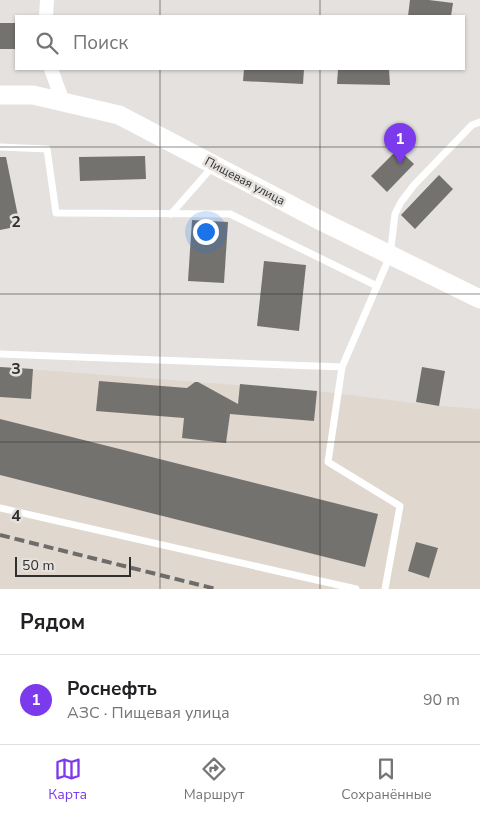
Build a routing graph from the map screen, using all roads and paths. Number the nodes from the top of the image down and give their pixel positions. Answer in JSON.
{"nodes":[{"id":1,"x":47,"y":0,"type":"edge"},
{"id":2,"x":46,"y":15,"type":"edge"},
{"id":3,"x":52,"y":70,"type":"edge"},
{"id":4,"x":0,"y":95,"type":"edge"},
{"id":5,"x":63,"y":102,"type":"junction"},
{"id":6,"x":480,"y":122,"type":"edge"},
{"id":7,"x":0,"y":147,"type":"edge"},
{"id":8,"x":214,"y":165,"type":"junction"},
{"id":9,"x":171,"y":214,"type":"junction"},
{"id":10,"x":390,"y":256,"type":"junction"},
{"id":11,"x":377,"y":286,"type":"junction"},
{"id":12,"x":480,"y":299,"type":"edge"},
{"id":13,"x":0,"y":354,"type":"edge"},
{"id":14,"x":342,"y":367,"type":"junction"},
{"id":15,"x":0,"y":508,"type":"edge"},
{"id":16,"x":356,"y":589,"type":"edge"},
{"id":17,"x":385,"y":589,"type":"edge"}],
"edges":[{"from":1,"to":2,"type":"street"},
{"from":3,"to":5,"type":"street"},
{"from":4,"to":5,"type":"main road","name":"Пищевая улица"},
{"from":5,"to":8,"type":"main road","name":"Пищевая улица"},
{"from":6,"to":10,"type":"lane"},
{"from":7,"to":9,"type":"lane"},
{"from":8,"to":9,"type":"lane"},
{"from":8,"to":10,"type":"main road","name":"Пищевая улица"},
{"from":9,"to":11,"type":"lane"},
{"from":10,"to":11,"type":"lane"},
{"from":10,"to":12,"type":"main road","name":"Пищевая улица"},
{"from":11,"to":14,"type":"lane"},
{"from":13,"to":14,"type":"lane"},
{"from":14,"to":17,"type":"lane"},
{"from":15,"to":16,"type":"lane"}]}
